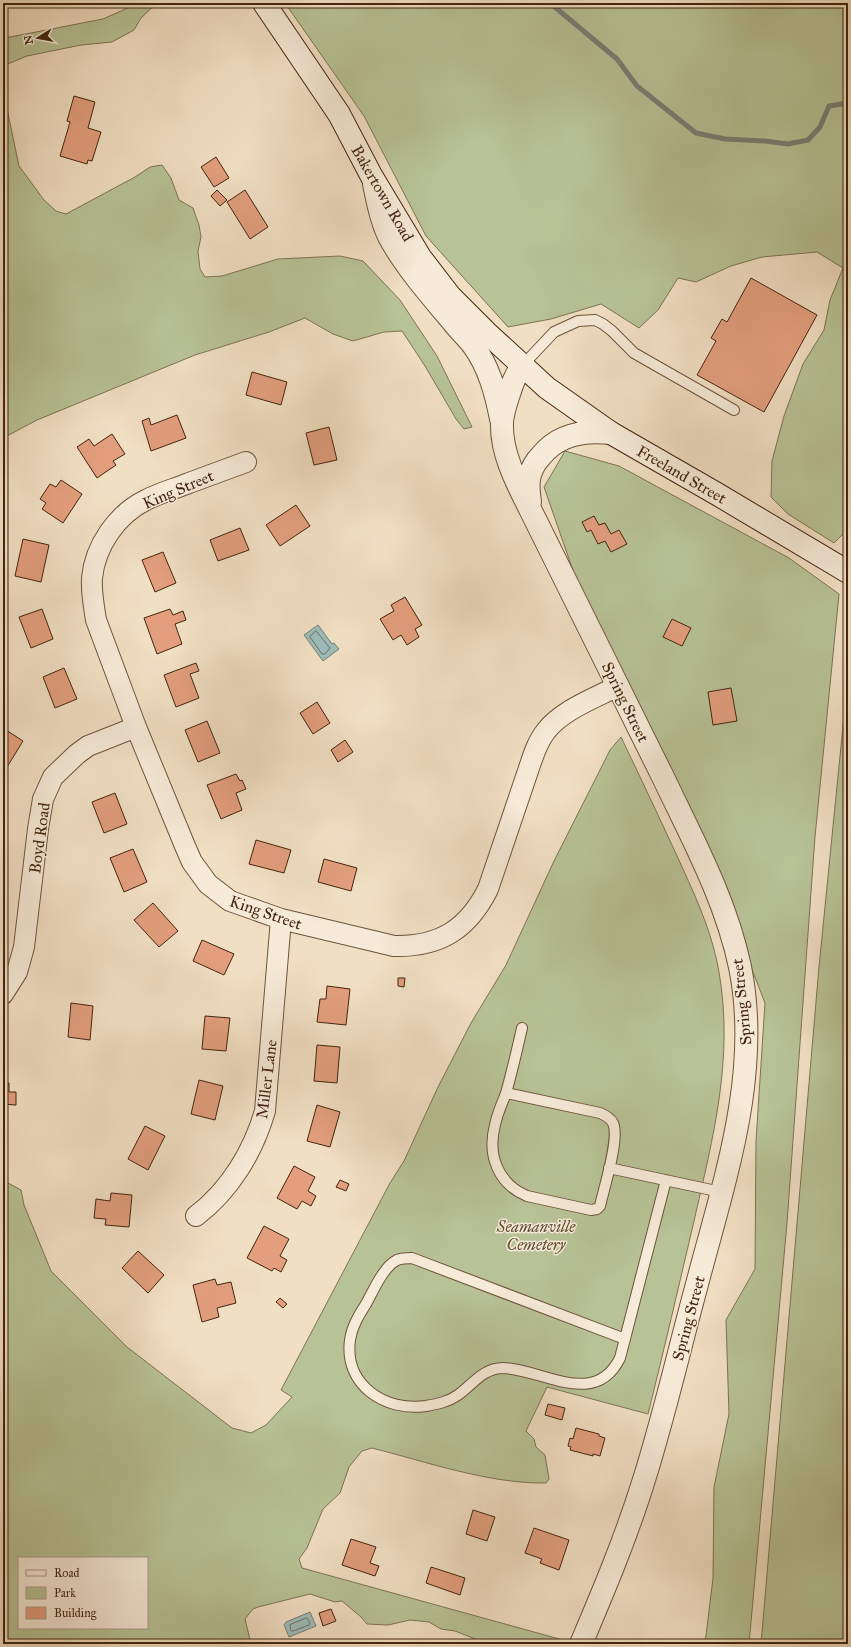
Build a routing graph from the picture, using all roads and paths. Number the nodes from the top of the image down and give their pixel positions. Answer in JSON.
{"nodes":[{"id":1,"x":264,"y":3,"type":"edge"},
{"id":2,"x":372,"y":177,"type":"junction"},
{"id":3,"x":522,"y":366,"type":"junction"},
{"id":4,"x":734,"y":410,"type":"dead end"},
{"id":5,"x":502,"y":424,"type":"junction"},
{"id":6,"x":611,"y":433,"type":"junction"},
{"id":7,"x":246,"y":462,"type":"dead end"},
{"id":8,"x":531,"y":512,"type":"junction"},
{"id":9,"x":848,"y":572,"type":"edge"},
{"id":10,"x":618,"y":686,"type":"junction"},
{"id":11,"x":136,"y":727,"type":"junction"},
{"id":12,"x":280,"y":919,"type":"junction"},
{"id":13,"x":3,"y":994,"type":"edge"},
{"id":14,"x":522,"y":1028,"type":"dead end"},
{"id":15,"x":506,"y":1092,"type":"junction"},
{"id":16,"x":609,"y":1168,"type":"junction"},
{"id":17,"x":666,"y":1180,"type":"junction"},
{"id":18,"x":721,"y":1192,"type":"junction"},
{"id":19,"x":196,"y":1216,"type":"dead end"},
{"id":20,"x":625,"y":1339,"type":"junction"},
{"id":21,"x":581,"y":1644,"type":"edge"}],
"edges":[{"from":1,"to":2,"type":"street","name":"Bakertown Road"},
{"from":2,"to":3,"type":"street","name":"Bakertown Road"},
{"from":2,"to":5,"type":"street"},
{"from":3,"to":4,"type":"lane"},
{"from":3,"to":5,"type":"street","name":"Spring Street"},
{"from":3,"to":6,"type":"street","name":"Freeland Street"},
{"from":5,"to":8,"type":"street","name":"Spring Street"},
{"from":6,"to":8,"type":"street"},
{"from":6,"to":9,"type":"street","name":"Freeland Street"},
{"from":7,"to":11,"type":"street","name":"King Street"},
{"from":8,"to":10,"type":"street","name":"Spring Street"},
{"from":10,"to":12,"type":"street","name":"King Street"},
{"from":10,"to":18,"type":"street","name":"Spring Street"},
{"from":11,"to":12,"type":"street","name":"King Street"},
{"from":11,"to":13,"type":"street","name":"Boyd Road"},
{"from":12,"to":19,"type":"street","name":"Miller Lane"},
{"from":14,"to":15,"type":"lane"},
{"from":15,"to":16,"type":"lane"},
{"from":15,"to":16,"type":"lane"},
{"from":16,"to":17,"type":"lane"},
{"from":17,"to":18,"type":"lane"},
{"from":17,"to":20,"type":"lane"},
{"from":18,"to":21,"type":"street","name":"Spring Street"},
{"from":20,"to":20,"type":"lane"}]}
